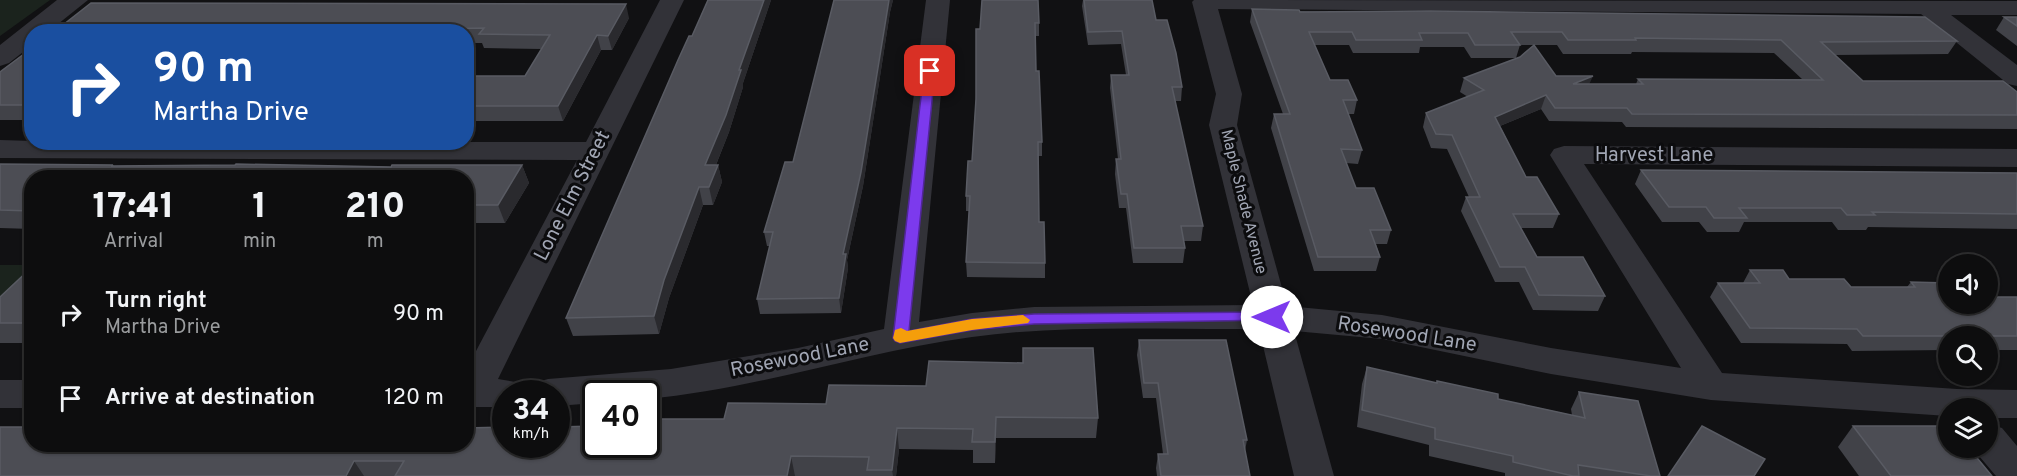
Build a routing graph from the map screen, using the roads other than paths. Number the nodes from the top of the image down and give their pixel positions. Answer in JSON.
{"nodes":[{"id":1,"x":76,"y":0,"type":"edge"},
{"id":2,"x":672,"y":0,"type":"edge"},
{"id":3,"x":938,"y":0,"type":"edge"},
{"id":4,"x":1922,"y":4,"type":"edge"},
{"id":5,"x":2017,"y":8,"type":"edge"},
{"id":6,"x":42,"y":24,"type":"edge"},
{"id":7,"x":24,"y":38,"type":"edge"},
{"id":8,"x":0,"y":58,"type":"edge"},
{"id":9,"x":2017,"y":78,"type":"edge"},
{"id":10,"x":0,"y":149,"type":"edge"},
{"id":11,"x":24,"y":149,"type":"edge"},
{"id":12,"x":298,"y":150,"type":"edge"},
{"id":13,"x":596,"y":151,"type":"junction"},
{"id":14,"x":2017,"y":158,"type":"edge"},
{"id":15,"x":1272,"y":317,"type":"junction"},
{"id":16,"x":900,"y":338,"type":"junction"},
{"id":17,"x":1711,"y":386,"type":"junction"},
{"id":18,"x":570,"y":391,"type":"edge"},
{"id":19,"x":483,"y":393,"type":"edge"},
{"id":20,"x":0,"y":394,"type":"edge"},
{"id":21,"x":24,"y":394,"type":"edge"},
{"id":22,"x":1938,"y":404,"type":"edge"},
{"id":23,"x":2017,"y":404,"type":"edge"},
{"id":24,"x":1998,"y":405,"type":"edge"},
{"id":25,"x":1998,"y":451,"type":"edge"},
{"id":26,"x":2017,"y":474,"type":"edge"},
{"id":27,"x":1314,"y":476,"type":"edge"}],
"edges":[{"from":1,"to":6,"type":"street"},
{"from":2,"to":13,"type":"street","name":"Lone Elm Street"},
{"from":3,"to":16,"type":"street"},
{"from":4,"to":5,"type":"street","name":"Maple Shade Avenue"},
{"from":4,"to":9,"type":"street"},
{"from":4,"to":15,"type":"street","name":"Maple Shade Avenue"},
{"from":7,"to":8,"type":"street"},
{"from":10,"to":11,"type":"street"},
{"from":12,"to":13,"type":"street"},
{"from":13,"to":19,"type":"street","name":"Lone Elm Street"},
{"from":14,"to":17,"type":"street","name":"Harvest Lane"},
{"from":15,"to":16,"type":"street","name":"Rosewood Lane"},
{"from":15,"to":17,"type":"street","name":"Rosewood Lane"},
{"from":15,"to":27,"type":"street"},
{"from":16,"to":18,"type":"street","name":"Rosewood Lane"},
{"from":17,"to":22,"type":"street","name":"Rosewood Lane"},
{"from":20,"to":21,"type":"street"},
{"from":23,"to":24,"type":"street","name":"Rosewood Lane"},
{"from":25,"to":26,"type":"street"}]}
